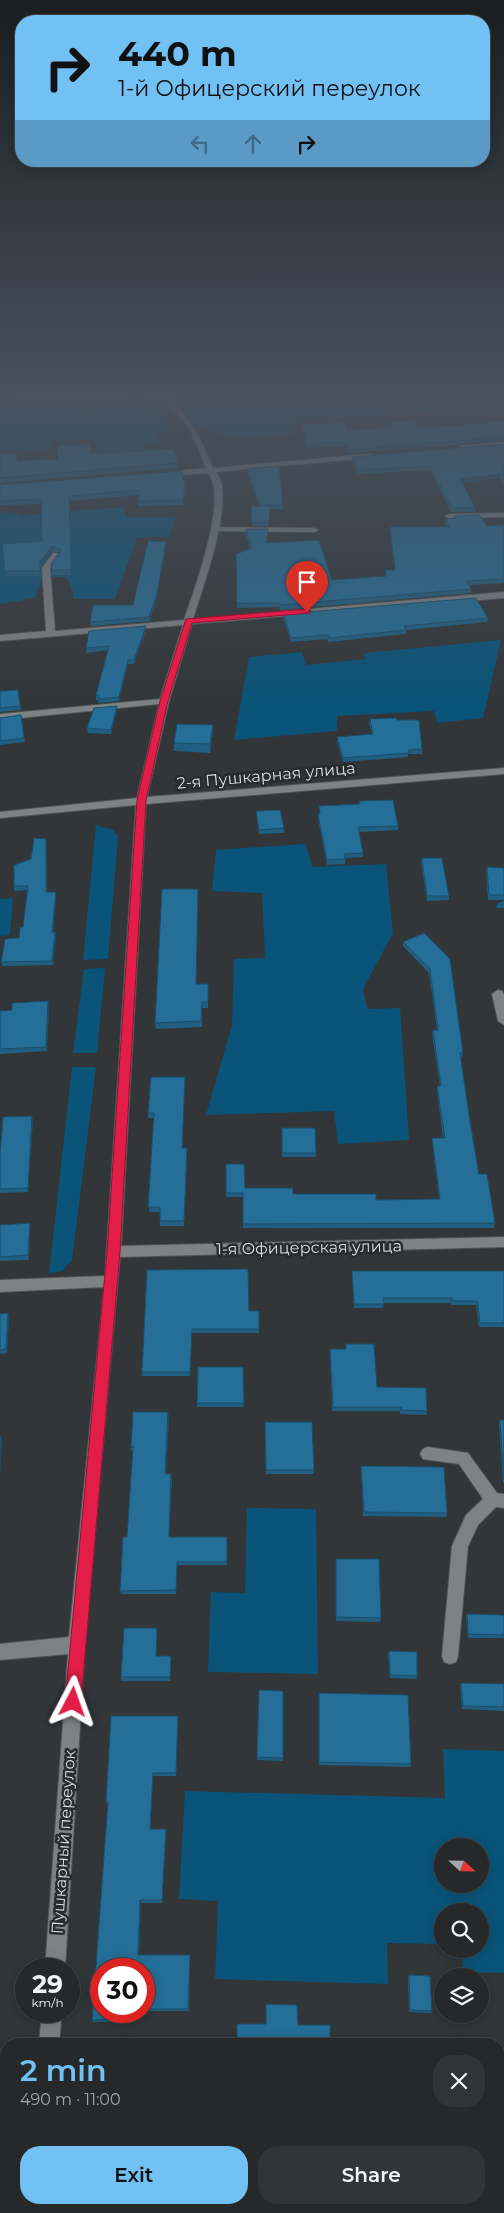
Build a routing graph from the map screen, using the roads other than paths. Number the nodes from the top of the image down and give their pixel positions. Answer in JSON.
{"nodes":[{"id":1,"x":220,"y":499,"type":"edge"},
{"id":2,"x":504,"y":514,"type":"edge"},
{"id":3,"x":448,"y":516,"type":"dead end"},
{"id":4,"x":215,"y":529,"type":"junction"},
{"id":5,"x":314,"y":530,"type":"dead end"},
{"id":6,"x":56,"y":555,"type":"edge"},
{"id":7,"x":504,"y":596,"type":"edge"},
{"id":8,"x":188,"y":621,"type":"junction"},
{"id":9,"x":51,"y":633,"type":"junction"},
{"id":10,"x":0,"y":638,"type":"edge"},
{"id":11,"x":164,"y":701,"type":"junction"},
{"id":12,"x":0,"y":717,"type":"edge"},
{"id":13,"x":504,"y":771,"type":"edge"},
{"id":14,"x":141,"y":800,"type":"junction"},
{"id":15,"x":0,"y":815,"type":"edge"},
{"id":16,"x":498,"y":994,"type":"dead end"},
{"id":17,"x":504,"y":1022,"type":"edge"},
{"id":18,"x":504,"y":1242,"type":"edge"},
{"id":19,"x":114,"y":1252,"type":"junction"},
{"id":20,"x":110,"y":1281,"type":"junction"},
{"id":21,"x":0,"y":1286,"type":"edge"},
{"id":22,"x":428,"y":1454,"type":"dead end"},
{"id":23,"x":498,"y":1500,"type":"edge"},
{"id":24,"x":77,"y":1645,"type":"junction"},
{"id":25,"x":0,"y":1652,"type":"edge"},
{"id":26,"x":450,"y":1656,"type":"dead end"},
{"id":27,"x":55,"y":1958,"type":"edge"},
{"id":28,"x":51,"y":2023,"type":"edge"},
{"id":29,"x":50,"y":2038,"type":"edge"}],
"edges":[{"from":1,"to":4,"type":"street","name":"Пушкарный переулок"},
{"from":2,"to":3,"type":"street"},
{"from":4,"to":5,"type":"street"},
{"from":4,"to":8,"type":"street","name":"Пушкарный переулок"},
{"from":6,"to":9,"type":"street"},
{"from":7,"to":8,"type":"street"},
{"from":8,"to":9,"type":"street"},
{"from":8,"to":11,"type":"street","name":"Пушкарный переулок"},
{"from":9,"to":10,"type":"street"},
{"from":11,"to":12,"type":"street"},
{"from":11,"to":14,"type":"street","name":"Пушкарный переулок"},
{"from":13,"to":14,"type":"street","name":"2-я Пушкарная улица"},
{"from":14,"to":15,"type":"street","name":"2-я Пушкарная улица"},
{"from":14,"to":19,"type":"street","name":"Пушкарный переулок"},
{"from":16,"to":17,"type":"street"},
{"from":18,"to":19,"type":"street","name":"1-я Офицерская улица"},
{"from":19,"to":20,"type":"street","name":"Пушкарный переулок"},
{"from":20,"to":21,"type":"street"},
{"from":20,"to":24,"type":"street","name":"Пушкарный переулок"},
{"from":22,"to":23,"type":"street"},
{"from":23,"to":26,"type":"street"},
{"from":24,"to":25,"type":"street"},
{"from":24,"to":27,"type":"street","name":"Пушкарный переулок"},
{"from":28,"to":29,"type":"street"}]}
